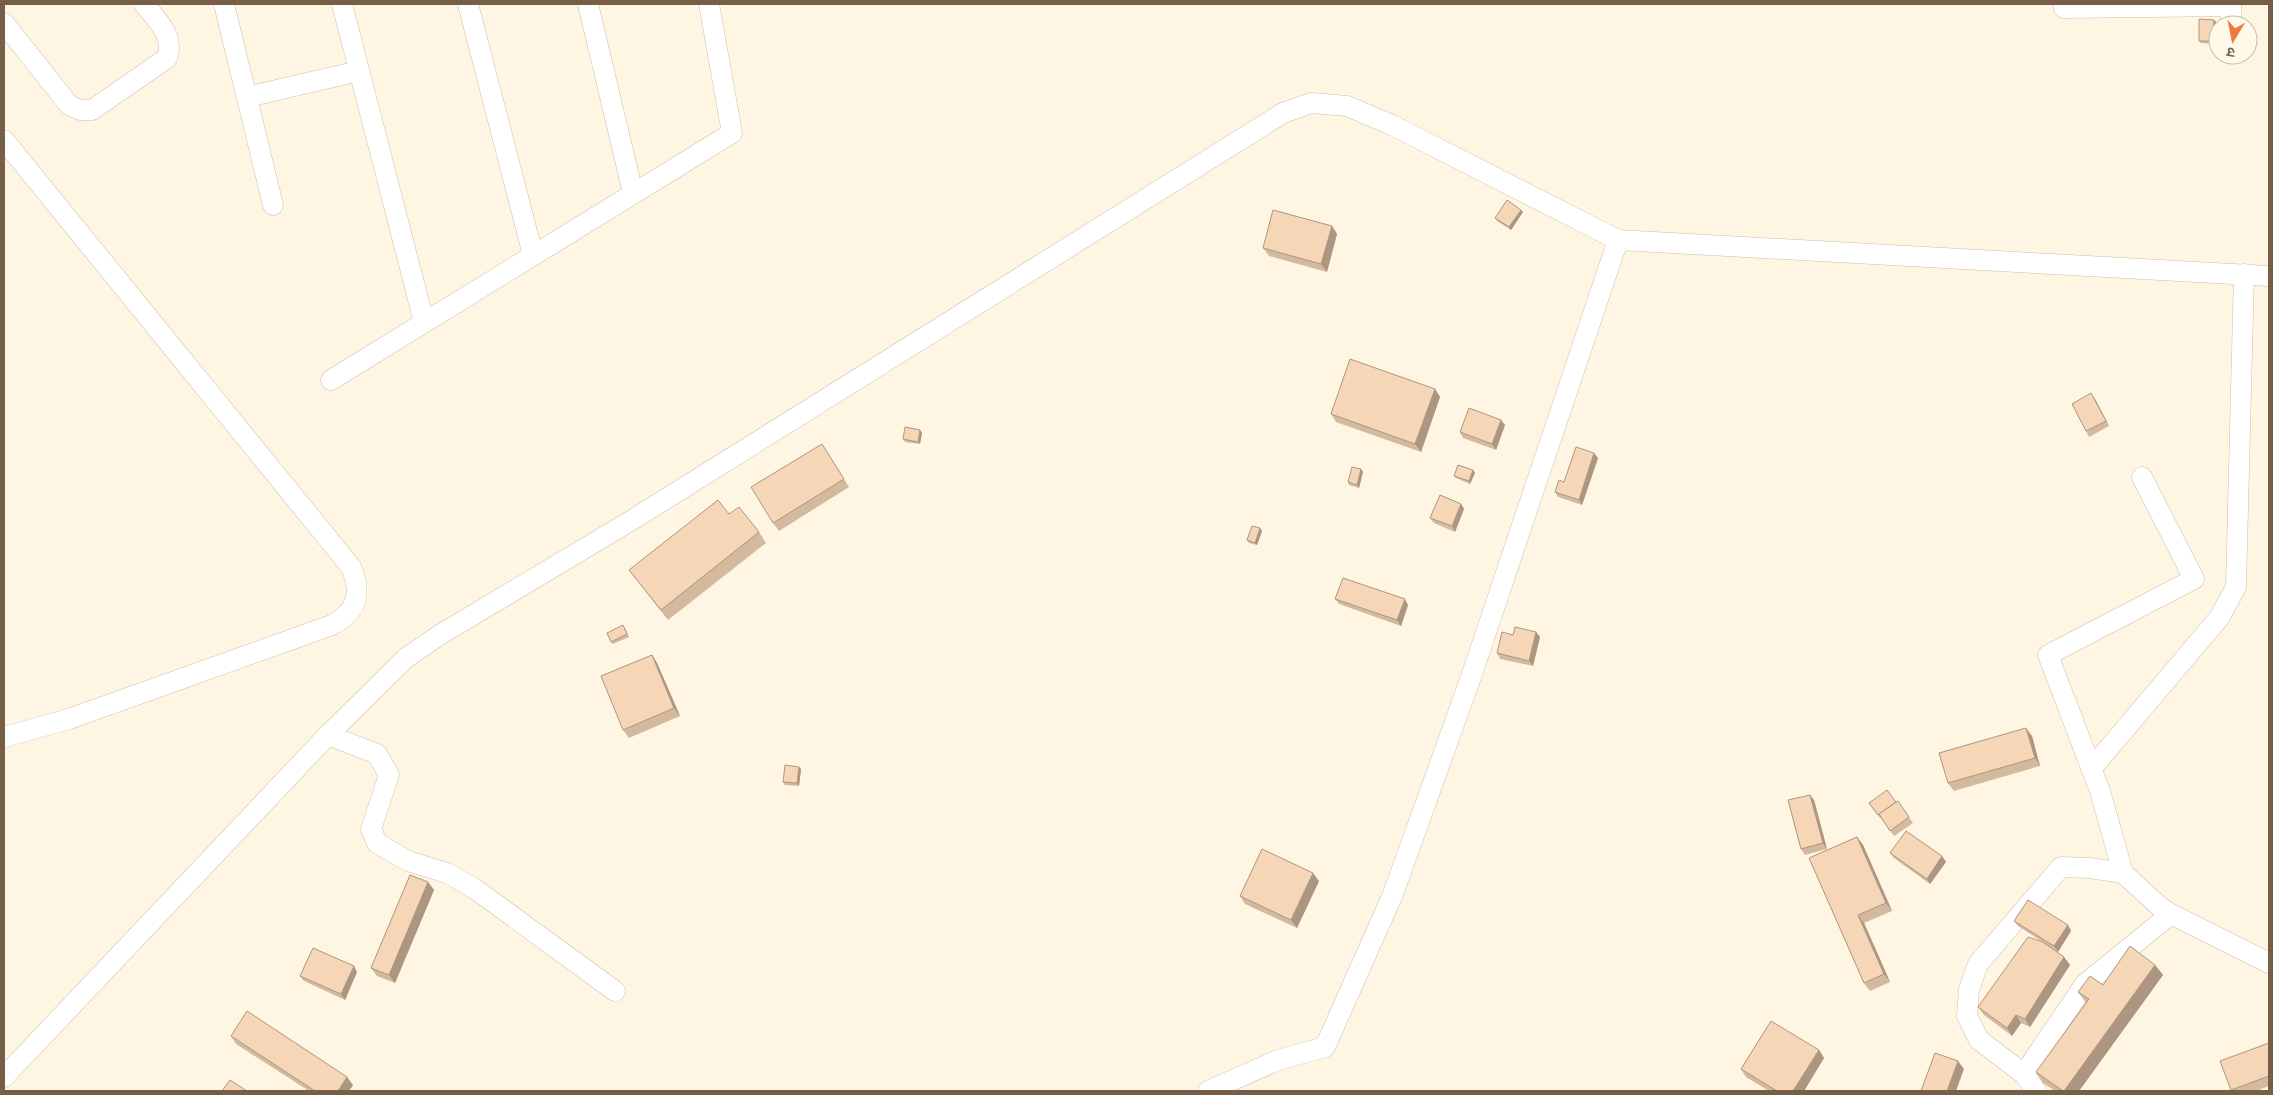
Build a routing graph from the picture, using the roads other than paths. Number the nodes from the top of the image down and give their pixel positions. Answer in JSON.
{"nodes":[{"id":1,"x":144,"y":4,"type":"edge"},
{"id":2,"x":224,"y":4,"type":"edge"},
{"id":3,"x":342,"y":4,"type":"edge"},
{"id":4,"x":468,"y":4,"type":"edge"},
{"id":5,"x":588,"y":4,"type":"edge"},
{"id":6,"x":709,"y":4,"type":"edge"},
{"id":7,"x":2064,"y":4,"type":"edge"},
{"id":8,"x":2231,"y":12,"type":"edge"},
{"id":9,"x":4,"y":23,"type":"edge"},
{"id":10,"x":360,"y":71,"type":"junction"},
{"id":11,"x":247,"y":97,"type":"junction"},
{"id":12,"x":4,"y":140,"type":"edge"},
{"id":13,"x":634,"y":193,"type":"junction"},
{"id":14,"x":272,"y":205,"type":"dead end"},
{"id":15,"x":1618,"y":240,"type":"junction"},
{"id":16,"x":533,"y":255,"type":"junction"},
{"id":17,"x":2244,"y":274,"type":"junction"},
{"id":18,"x":2269,"y":276,"type":"edge"},
{"id":19,"x":424,"y":322,"type":"junction"},
{"id":20,"x":330,"y":380,"type":"dead end"},
{"id":21,"x":2142,"y":477,"type":"dead end"},
{"id":22,"x":328,"y":734,"type":"junction"},
{"id":23,"x":4,"y":737,"type":"edge"},
{"id":24,"x":2092,"y":768,"type":"junction"},
{"id":25,"x":2123,"y":873,"type":"junction"},
{"id":26,"x":2171,"y":914,"type":"junction"},
{"id":27,"x":2269,"y":963,"type":"edge"},
{"id":28,"x":615,"y":991,"type":"dead end"},
{"id":29,"x":2024,"y":1074,"type":"junction"},
{"id":30,"x":4,"y":1077,"type":"edge"},
{"id":31,"x":1208,"y":1091,"type":"edge"},
{"id":32,"x":2036,"y":1091,"type":"edge"}],
"edges":[{"from":1,"to":9,"type":"street"},
{"from":2,"to":11,"type":"street"},
{"from":3,"to":10,"type":"street"},
{"from":4,"to":16,"type":"street"},
{"from":5,"to":13,"type":"street"},
{"from":6,"to":13,"type":"street"},
{"from":7,"to":8,"type":"street"},
{"from":10,"to":11,"type":"street"},
{"from":10,"to":19,"type":"street"},
{"from":11,"to":14,"type":"street"},
{"from":12,"to":23,"type":"street"},
{"from":13,"to":16,"type":"street"},
{"from":15,"to":17,"type":"street"},
{"from":15,"to":22,"type":"street"},
{"from":15,"to":31,"type":"street"},
{"from":16,"to":19,"type":"street"},
{"from":17,"to":18,"type":"street"},
{"from":17,"to":24,"type":"street"},
{"from":19,"to":20,"type":"street"},
{"from":21,"to":24,"type":"street"},
{"from":22,"to":28,"type":"street"},
{"from":22,"to":30,"type":"street"},
{"from":24,"to":25,"type":"street"},
{"from":25,"to":26,"type":"street"},
{"from":25,"to":29,"type":"street"},
{"from":26,"to":27,"type":"street"},
{"from":26,"to":29,"type":"street"},
{"from":29,"to":32,"type":"street"}]}
